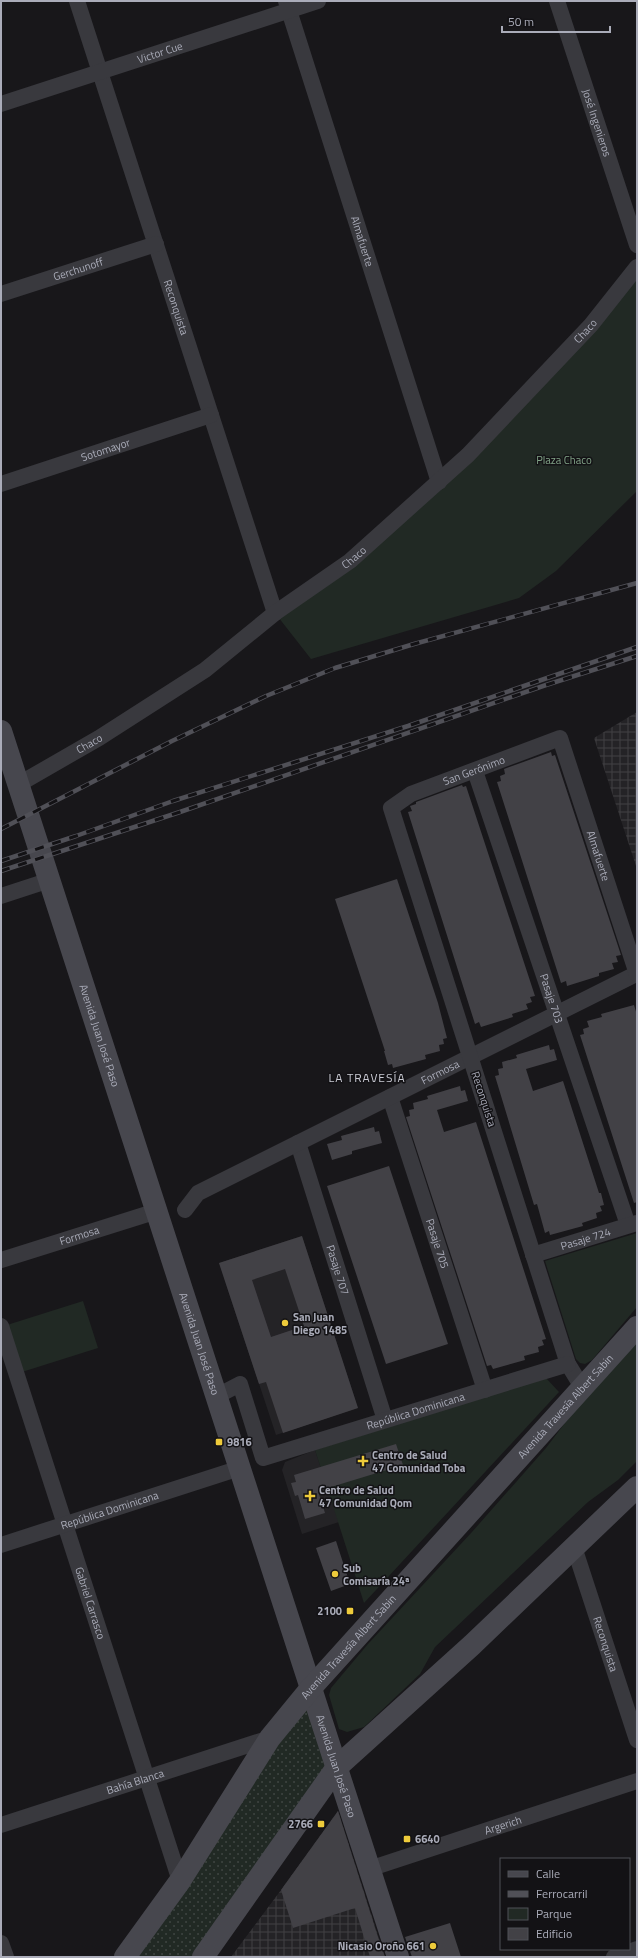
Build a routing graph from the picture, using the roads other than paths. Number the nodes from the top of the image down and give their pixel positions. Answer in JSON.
{"nodes":[{"id":1,"x":77,"y":1,"type":"edge"},
{"id":2,"x":318,"y":1,"type":"edge"},
{"id":3,"x":557,"y":1,"type":"edge"},
{"id":4,"x":287,"y":6,"type":"edge"},
{"id":5,"x":100,"y":71,"type":"junction"},
{"id":6,"x":1,"y":104,"type":"edge"},
{"id":7,"x":156,"y":244,"type":"junction"},
{"id":8,"x":637,"y":245,"type":"edge"},
{"id":9,"x":637,"y":267,"type":"edge"},
{"id":10,"x":1,"y":294,"type":"edge"},
{"id":11,"x":211,"y":415,"type":"junction"},
{"id":12,"x":438,"y":482,"type":"junction"},
{"id":13,"x":1,"y":484,"type":"edge"},
{"id":14,"x":275,"y":613,"type":"junction"},
{"id":15,"x":1,"y":731,"type":"edge"},
{"id":16,"x":560,"y":738,"type":"joint"},
{"id":17,"x":475,"y":771,"type":"junction"},
{"id":18,"x":19,"y":784,"type":"junction"},
{"id":19,"x":391,"y":808,"type":"joint"},
{"id":20,"x":50,"y":880,"type":"junction"},
{"id":21,"x":1,"y":896,"type":"edge"},
{"id":22,"x":637,"y":974,"type":"edge"},
{"id":23,"x":556,"y":1013,"type":"junction"},
{"id":24,"x":470,"y":1056,"type":"junction"},
{"id":25,"x":390,"y":1097,"type":"junction"},
{"id":26,"x":298,"y":1143,"type":"junction"},
{"id":27,"x":185,"y":1210,"type":"dead end"},
{"id":28,"x":157,"y":1211,"type":"junction"},
{"id":29,"x":632,"y":1224,"type":"edge"},
{"id":30,"x":534,"y":1255,"type":"junction"},
{"id":31,"x":1,"y":1260,"type":"edge"},
{"id":32,"x":1,"y":1326,"type":"edge"},
{"id":33,"x":637,"y":1327,"type":"edge"},
{"id":34,"x":568,"y":1364,"type":"junction"},
{"id":35,"x":582,"y":1387,"type":"junction"},
{"id":36,"x":485,"y":1390,"type":"junction"},
{"id":37,"x":217,"y":1396,"type":"junction"},
{"id":38,"x":385,"y":1420,"type":"junction"},
{"id":39,"x":240,"y":1468,"type":"junction"},
{"id":40,"x":637,"y":1487,"type":"edge"},
{"id":41,"x":65,"y":1524,"type":"junction"},
{"id":42,"x":1,"y":1545,"type":"edge"},
{"id":43,"x":574,"y":1547,"type":"junction"},
{"id":44,"x":311,"y":1688,"type":"junction"},
{"id":45,"x":270,"y":1738,"type":"junction"},
{"id":46,"x":637,"y":1740,"type":"edge"},
{"id":47,"x":337,"y":1767,"type":"junction"},
{"id":48,"x":146,"y":1778,"type":"junction"},
{"id":49,"x":637,"y":1781,"type":"edge"},
{"id":50,"x":1,"y":1826,"type":"edge"},
{"id":51,"x":369,"y":1869,"type":"junction"},
{"id":52,"x":180,"y":1881,"type":"junction"},
{"id":53,"x":1,"y":1943,"type":"edge"},
{"id":54,"x":637,"y":1949,"type":"edge"},
{"id":55,"x":6,"y":1957,"type":"edge"},
{"id":56,"x":125,"y":1957,"type":"edge"},
{"id":57,"x":203,"y":1957,"type":"edge"},
{"id":58,"x":398,"y":1957,"type":"edge"},
{"id":59,"x":614,"y":1957,"type":"edge"}],
"edges":[{"from":1,"to":5,"type":"street","name":"Reconquista"},
{"from":2,"to":4,"type":"street","name":"Victor Cue"},
{"from":3,"to":8,"type":"street","name":"José Ingenieros"},
{"from":4,"to":5,"type":"street","name":"Victor Cue"},
{"from":4,"to":12,"type":"street","name":"Almafuerte"},
{"from":5,"to":6,"type":"street","name":"Victor Cue"},
{"from":5,"to":7,"type":"street","name":"Reconquista"},
{"from":7,"to":10,"type":"street","name":"Gerchunoff"},
{"from":7,"to":11,"type":"street","name":"Reconquista"},
{"from":9,"to":12,"type":"street","name":"Chaco"},
{"from":11,"to":13,"type":"street","name":"Sotomayor"},
{"from":11,"to":14,"type":"street","name":"Reconquista"},
{"from":12,"to":14,"type":"street","name":"Chaco"},
{"from":14,"to":18,"type":"street","name":"Chaco"},
{"from":15,"to":18,"type":"main road","name":"Avenida Juan José Paso"},
{"from":16,"to":17,"type":"street","name":"San Gerónimo"},
{"from":16,"to":22,"type":"street","name":"Almafuerte"},
{"from":17,"to":19,"type":"street","name":"San Gerónimo"},
{"from":17,"to":23,"type":"street","name":"Pasaje 703"},
{"from":18,"to":20,"type":"main road","name":"Avenida Juan José Paso"},
{"from":19,"to":24,"type":"street","name":"Reconquista"},
{"from":20,"to":21,"type":"street"},
{"from":20,"to":28,"type":"main road","name":"Avenida Juan José Paso"},
{"from":22,"to":23,"type":"street","name":"Formosa"},
{"from":23,"to":24,"type":"street","name":"Formosa"},
{"from":23,"to":29,"type":"street","name":"Pasaje 703"},
{"from":24,"to":25,"type":"street","name":"Formosa"},
{"from":24,"to":30,"type":"street","name":"Reconquista"},
{"from":25,"to":26,"type":"street","name":"Formosa"},
{"from":25,"to":36,"type":"street","name":"Pasaje 705"},
{"from":26,"to":27,"type":"street","name":"Formosa"},
{"from":26,"to":38,"type":"street","name":"Pasaje 707"},
{"from":28,"to":31,"type":"street","name":"Formosa"},
{"from":28,"to":37,"type":"main road","name":"Avenida Juan José Paso"},
{"from":29,"to":30,"type":"street","name":"Pasaje 724"},
{"from":30,"to":34,"type":"street","name":"Reconquista"},
{"from":32,"to":41,"type":"street","name":"Gabriel Carrasco"},
{"from":33,"to":35,"type":"main road","name":"Avenida Travesía Albert Sabin"},
{"from":34,"to":35,"type":"street","name":"Reconquista"},
{"from":34,"to":36,"type":"street","name":"República Dominicana"},
{"from":35,"to":44,"type":"main road","name":"Avenida Travesía Albert Sabin"},
{"from":36,"to":38,"type":"street","name":"República Dominicana"},
{"from":37,"to":38,"type":"street","name":"República Dominicana"},
{"from":37,"to":39,"type":"main road","name":"Avenida Juan José Paso"},
{"from":39,"to":41,"type":"street","name":"República Dominicana"},
{"from":39,"to":44,"type":"main road","name":"Avenida Juan José Paso"},
{"from":40,"to":43,"type":"main road"},
{"from":41,"to":42,"type":"street","name":"República Dominicana"},
{"from":41,"to":48,"type":"street","name":"Gabriel Carrasco"},
{"from":43,"to":46,"type":"street","name":"Reconquista"},
{"from":43,"to":47,"type":"main road"},
{"from":44,"to":45,"type":"main road","name":"Avenida Travesía Albert Sabin"},
{"from":44,"to":47,"type":"main road","name":"Avenida Juan José Paso"},
{"from":45,"to":48,"type":"street","name":"Bahía Blanca"},
{"from":45,"to":52,"type":"main road","name":"Avenida Travesía Albert Sabin"},
{"from":47,"to":51,"type":"main road","name":"Avenida Juan José Paso"},
{"from":47,"to":57,"type":"main road"},
{"from":48,"to":50,"type":"street","name":"Bahía Blanca"},
{"from":48,"to":52,"type":"street","name":"Gabriel Carrasco"},
{"from":49,"to":51,"type":"street","name":"Argerich"},
{"from":51,"to":58,"type":"main road","name":"Avenida Juan José Paso"},
{"from":52,"to":56,"type":"main road","name":"Avenida Travesía Albert Sabin"},
{"from":53,"to":55,"type":"street"},
{"from":54,"to":59,"type":"street"}]}
